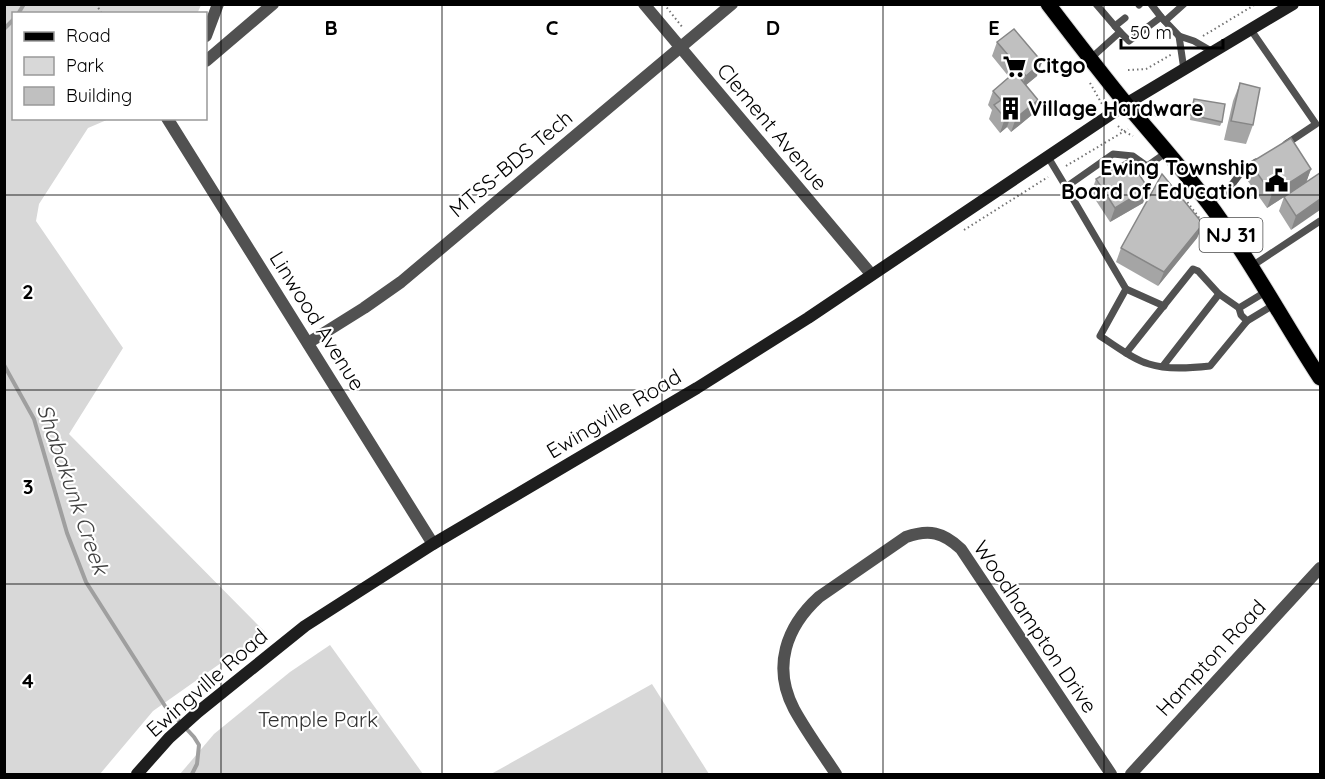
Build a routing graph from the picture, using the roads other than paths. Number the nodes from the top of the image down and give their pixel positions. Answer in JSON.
{"nodes":[{"id":1,"x":218,"y":4,"type":"edge"},
{"id":2,"x":273,"y":4,"type":"edge"},
{"id":3,"x":644,"y":4,"type":"edge"},
{"id":4,"x":732,"y":4,"type":"edge"},
{"id":5,"x":1151,"y":4,"type":"edge"},
{"id":6,"x":1184,"y":4,"type":"edge"},
{"id":7,"x":1293,"y":4,"type":"edge"},
{"id":8,"x":1098,"y":5,"type":"edge"},
{"id":9,"x":1054,"y":9,"type":"edge"},
{"id":10,"x":1125,"y":18,"type":"dead end"},
{"id":11,"x":1163,"y":19,"type":"junction"},
{"id":12,"x":1117,"y":29,"type":"junction"},
{"id":13,"x":1251,"y":30,"type":"junction"},
{"id":14,"x":207,"y":33,"type":"edge"},
{"id":15,"x":1179,"y":36,"type":"junction"},
{"id":16,"x":680,"y":48,"type":"junction"},
{"id":17,"x":1213,"y":52,"type":"junction"},
{"id":18,"x":1090,"y":58,"type":"junction"},
{"id":19,"x":207,"y":60,"type":"edge"},
{"id":20,"x":1184,"y":70,"type":"junction"},
{"id":21,"x":1126,"y":104,"type":"junction"},
{"id":22,"x":168,"y":120,"type":"edge"},
{"id":23,"x":1278,"y":148,"type":"edge"},
{"id":24,"x":1167,"y":152,"type":"junction"},
{"id":25,"x":1048,"y":157,"type":"junction"},
{"id":26,"x":1261,"y":159,"type":"edge"},
{"id":27,"x":1066,"y":187,"type":"junction"},
{"id":28,"x":1208,"y":204,"type":"junction"},
{"id":29,"x":1320,"y":221,"type":"edge"},
{"id":30,"x":1252,"y":266,"type":"junction"},
{"id":31,"x":871,"y":274,"type":"junction"},
{"id":32,"x":1126,"y":289,"type":"junction"},
{"id":33,"x":1267,"y":291,"type":"junction"},
{"id":34,"x":1219,"y":294,"type":"junction"},
{"id":35,"x":1275,"y":304,"type":"junction"},
{"id":36,"x":1164,"y":306,"type":"junction"},
{"id":37,"x":1239,"y":308,"type":"junction"},
{"id":38,"x":1246,"y":321,"type":"junction"},
{"id":39,"x":308,"y":343,"type":"junction"},
{"id":40,"x":1126,"y":353,"type":"junction"},
{"id":41,"x":1162,"y":366,"type":"junction"},
{"id":42,"x":1320,"y":378,"type":"edge"},
{"id":43,"x":433,"y":544,"type":"junction"},
{"id":44,"x":1320,"y":568,"type":"edge"},
{"id":45,"x":137,"y":774,"type":"edge"},
{"id":46,"x":836,"y":774,"type":"edge"},
{"id":47,"x":1111,"y":774,"type":"edge"},
{"id":48,"x":1131,"y":774,"type":"edge"}],
"edges":[{"from":1,"to":14,"type":"street"},
{"from":2,"to":19,"type":"street"},
{"from":3,"to":16,"type":"street","name":"Clement Avenue"},
{"from":4,"to":16,"type":"street","name":"MTSS-BDS Tech"},
{"from":5,"to":11,"type":"lane"},
{"from":6,"to":11,"type":"lane"},
{"from":7,"to":13,"type":"main road","name":"Ewingville Road"},
{"from":8,"to":12,"type":"lane"},
{"from":9,"to":18,"type":"main road","number":"NJ 31"},
{"from":10,"to":12,"type":"lane"},
{"from":11,"to":12,"type":"lane"},
{"from":11,"to":15,"type":"lane"},
{"from":12,"to":18,"type":"lane"},
{"from":13,"to":17,"type":"main road","name":"Ewingville Road"},
{"from":13,"to":23,"type":"lane"},
{"from":15,"to":17,"type":"lane"},
{"from":15,"to":20,"type":"lane"},
{"from":16,"to":31,"type":"street","name":"Clement Avenue"},
{"from":16,"to":39,"type":"street","name":"MTSS-BDS Tech"},
{"from":17,"to":20,"type":"main road","name":"Ewingville Road"},
{"from":18,"to":21,"type":"main road","number":"NJ 31"},
{"from":20,"to":21,"type":"main road","name":"Ewingville Road"},
{"from":21,"to":24,"type":"main road","number":"NJ 31"},
{"from":21,"to":25,"type":"main road","name":"Ewingville Road"},
{"from":22,"to":39,"type":"street","name":"Linwood Avenue"},
{"from":24,"to":27,"type":"lane"},
{"from":24,"to":28,"type":"main road","number":"NJ 31"},
{"from":25,"to":27,"type":"lane"},
{"from":25,"to":31,"type":"main road","name":"Ewingville Road"},
{"from":26,"to":28,"type":"lane"},
{"from":27,"to":32,"type":"lane"},
{"from":28,"to":30,"type":"main road","number":"NJ 31"},
{"from":29,"to":30,"type":"lane"},
{"from":30,"to":33,"type":"main road","number":"NJ 31"},
{"from":31,"to":43,"type":"main road","name":"Ewingville Road"},
{"from":32,"to":36,"type":"lane"},
{"from":32,"to":40,"type":"lane"},
{"from":33,"to":35,"type":"main road","number":"NJ 31"},
{"from":33,"to":37,"type":"lane"},
{"from":34,"to":36,"type":"lane"},
{"from":34,"to":37,"type":"lane"},
{"from":34,"to":41,"type":"lane"},
{"from":35,"to":38,"type":"lane"},
{"from":35,"to":42,"type":"main road","number":"NJ 31"},
{"from":36,"to":40,"type":"lane"},
{"from":37,"to":38,"type":"lane"},
{"from":38,"to":41,"type":"lane"},
{"from":39,"to":43,"type":"street","name":"Linwood Avenue"},
{"from":40,"to":41,"type":"lane"},
{"from":43,"to":45,"type":"main road","name":"Ewingville Road"},
{"from":44,"to":48,"type":"street","name":"Hampton Road"},
{"from":46,"to":47,"type":"street","name":"Woodhampton Drive"}]}
